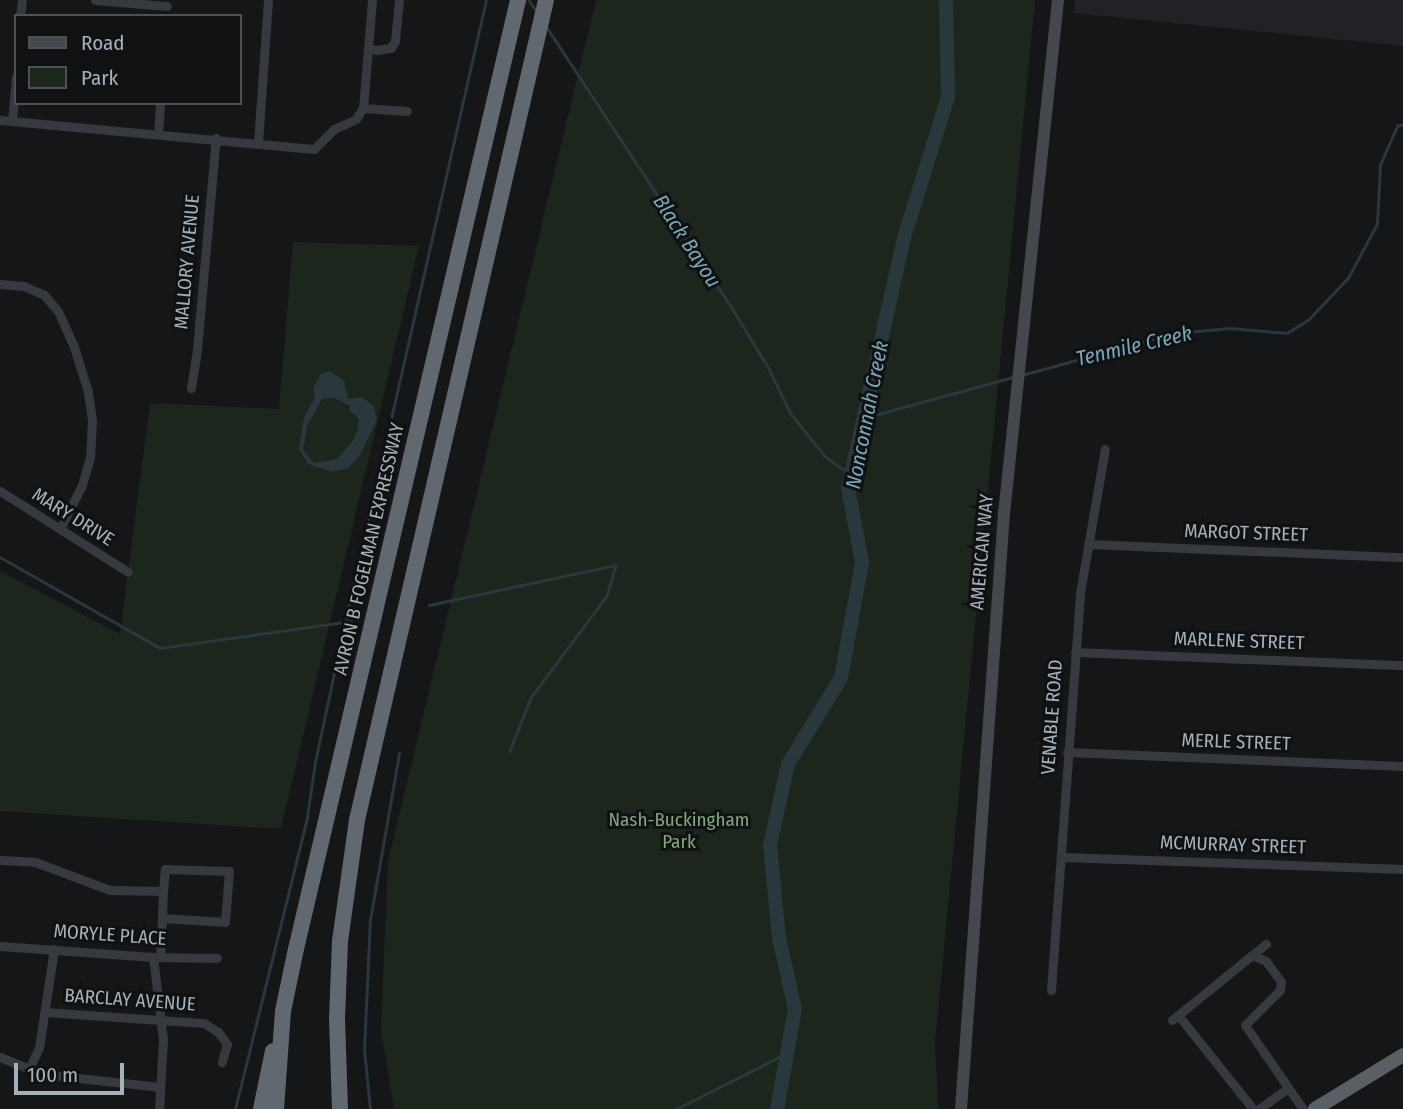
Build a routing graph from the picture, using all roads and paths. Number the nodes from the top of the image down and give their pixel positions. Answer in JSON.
{"nodes":[{"id":1,"x":95,"y":0,"type":"edge"},
{"id":2,"x":268,"y":0,"type":"edge"},
{"id":3,"x":372,"y":0,"type":"edge"},
{"id":4,"x":399,"y":0,"type":"edge"},
{"id":5,"x":516,"y":0,"type":"edge"},
{"id":6,"x":546,"y":0,"type":"edge"},
{"id":7,"x":1058,"y":0,"type":"edge"},
{"id":8,"x":167,"y":7,"type":"edge"},
{"id":9,"x":368,"y":50,"type":"junction"},
{"id":10,"x":14,"y":98,"type":"edge"},
{"id":11,"x":160,"y":105,"type":"edge"},
{"id":12,"x":363,"y":108,"type":"junction"},
{"id":13,"x":407,"y":111,"type":"dead end"},
{"id":14,"x":0,"y":120,"type":"edge"},
{"id":15,"x":12,"y":121,"type":"junction"},
{"id":16,"x":158,"y":133,"type":"junction"},
{"id":17,"x":216,"y":138,"type":"junction"},
{"id":18,"x":258,"y":143,"type":"junction"},
{"id":19,"x":0,"y":284,"type":"edge"},
{"id":20,"x":191,"y":388,"type":"dead end"},
{"id":21,"x":1105,"y":449,"type":"dead end"},
{"id":22,"x":0,"y":491,"type":"edge"},
{"id":23,"x":60,"y":529,"type":"junction"},
{"id":24,"x":1088,"y":544,"type":"junction"},
{"id":25,"x":1403,"y":557,"type":"edge"},
{"id":26,"x":128,"y":572,"type":"dead end"},
{"id":27,"x":1074,"y":652,"type":"junction"},
{"id":28,"x":1403,"y":665,"type":"edge"},
{"id":29,"x":1067,"y":752,"type":"junction"},
{"id":30,"x":1403,"y":766,"type":"edge"},
{"id":31,"x":1062,"y":857,"type":"junction"},
{"id":32,"x":0,"y":860,"type":"edge"},
{"id":33,"x":1403,"y":869,"type":"edge"},
{"id":34,"x":163,"y":891,"type":"junction"},
{"id":35,"x":162,"y":918,"type":"junction"},
{"id":36,"x":1266,"y":944,"type":"dead end"},
{"id":37,"x":0,"y":946,"type":"edge"},
{"id":38,"x":54,"y":949,"type":"junction"},
{"id":39,"x":1252,"y":956,"type":"junction"},
{"id":40,"x":157,"y":957,"type":"junction"},
{"id":41,"x":217,"y":958,"type":"dead end"},
{"id":42,"x":1051,"y":990,"type":"dead end"},
{"id":43,"x":283,"y":1011,"type":"junction"},
{"id":44,"x":45,"y":1012,"type":"junction"},
{"id":45,"x":159,"y":1020,"type":"junction"},
{"id":46,"x":1403,"y":1055,"type":"edge"},
{"id":47,"x":0,"y":1057,"type":"edge"},
{"id":48,"x":222,"y":1062,"type":"dead end"},
{"id":49,"x":29,"y":1069,"type":"junction"},
{"id":50,"x":160,"y":1087,"type":"junction"},
{"id":51,"x":1288,"y":1088,"type":"junction"},
{"id":52,"x":341,"y":1105,"type":"edge"},
{"id":53,"x":159,"y":1109,"type":"edge"},
{"id":54,"x":261,"y":1109,"type":"edge"},
{"id":55,"x":276,"y":1109,"type":"edge"},
{"id":56,"x":961,"y":1109,"type":"edge"},
{"id":57,"x":1253,"y":1109,"type":"edge"},
{"id":58,"x":1259,"y":1109,"type":"edge"},
{"id":59,"x":1303,"y":1109,"type":"edge"},
{"id":60,"x":1315,"y":1109,"type":"edge"}],
"edges":[{"from":1,"to":8,"type":"street"},
{"from":2,"to":18,"type":"street"},
{"from":3,"to":9,"type":"street"},
{"from":4,"to":9,"type":"street"},
{"from":5,"to":43,"type":"highway","name":"AVRON B FOGELMAN EXPRESSWAY"},
{"from":6,"to":52,"type":"highway"},
{"from":7,"to":56,"type":"main road","name":"AMERICAN WAY"},
{"from":9,"to":12,"type":"street"},
{"from":10,"to":15,"type":"street"},
{"from":11,"to":16,"type":"street"},
{"from":12,"to":13,"type":"street"},
{"from":12,"to":18,"type":"street"},
{"from":14,"to":15,"type":"street"},
{"from":15,"to":16,"type":"street"},
{"from":16,"to":17,"type":"street"},
{"from":17,"to":18,"type":"street"},
{"from":17,"to":20,"type":"street","name":"MALLORY AVENUE"},
{"from":19,"to":23,"type":"street"},
{"from":21,"to":24,"type":"street","name":"VENABLE ROAD"},
{"from":22,"to":23,"type":"street","name":"MARY DRIVE"},
{"from":23,"to":26,"type":"street","name":"MARY DRIVE"},
{"from":24,"to":25,"type":"street","name":"MARGOT STREET"},
{"from":24,"to":27,"type":"street","name":"VENABLE ROAD"},
{"from":27,"to":28,"type":"street","name":"MARLENE STREET"},
{"from":27,"to":29,"type":"street","name":"VENABLE ROAD"},
{"from":29,"to":30,"type":"street","name":"MERLE STREET"},
{"from":29,"to":31,"type":"street","name":"VENABLE ROAD"},
{"from":31,"to":33,"type":"street","name":"MCMURRAY STREET"},
{"from":31,"to":42,"type":"street","name":"VENABLE ROAD"},
{"from":32,"to":34,"type":"street"},
{"from":34,"to":35,"type":"street"},
{"from":34,"to":35,"type":"street"},
{"from":35,"to":40,"type":"street"},
{"from":36,"to":39,"type":"street"},
{"from":37,"to":38,"type":"street","name":"MORYLE PLACE"},
{"from":38,"to":40,"type":"street","name":"MORYLE PLACE"},
{"from":38,"to":44,"type":"street","name":"BARCLAY AVENUE"},
{"from":39,"to":51,"type":"street"},
{"from":39,"to":57,"type":"street"},
{"from":40,"to":41,"type":"street","name":"MORYLE PLACE"},
{"from":40,"to":45,"type":"street"},
{"from":43,"to":54,"type":"highway"},
{"from":43,"to":55,"type":"highway","name":"AVRON B FOGELMAN EXPRESSWAY"},
{"from":44,"to":45,"type":"street","name":"BARCLAY AVENUE"},
{"from":44,"to":49,"type":"street","name":"BARCLAY AVENUE"},
{"from":45,"to":48,"type":"street","name":"BARCLAY AVENUE"},
{"from":45,"to":50,"type":"street"},
{"from":46,"to":60,"type":"highway"},
{"from":47,"to":49,"type":"street"},
{"from":49,"to":50,"type":"street"},
{"from":50,"to":53,"type":"street"},
{"from":51,"to":58,"type":"street"},
{"from":51,"to":59,"type":"street"}]}
